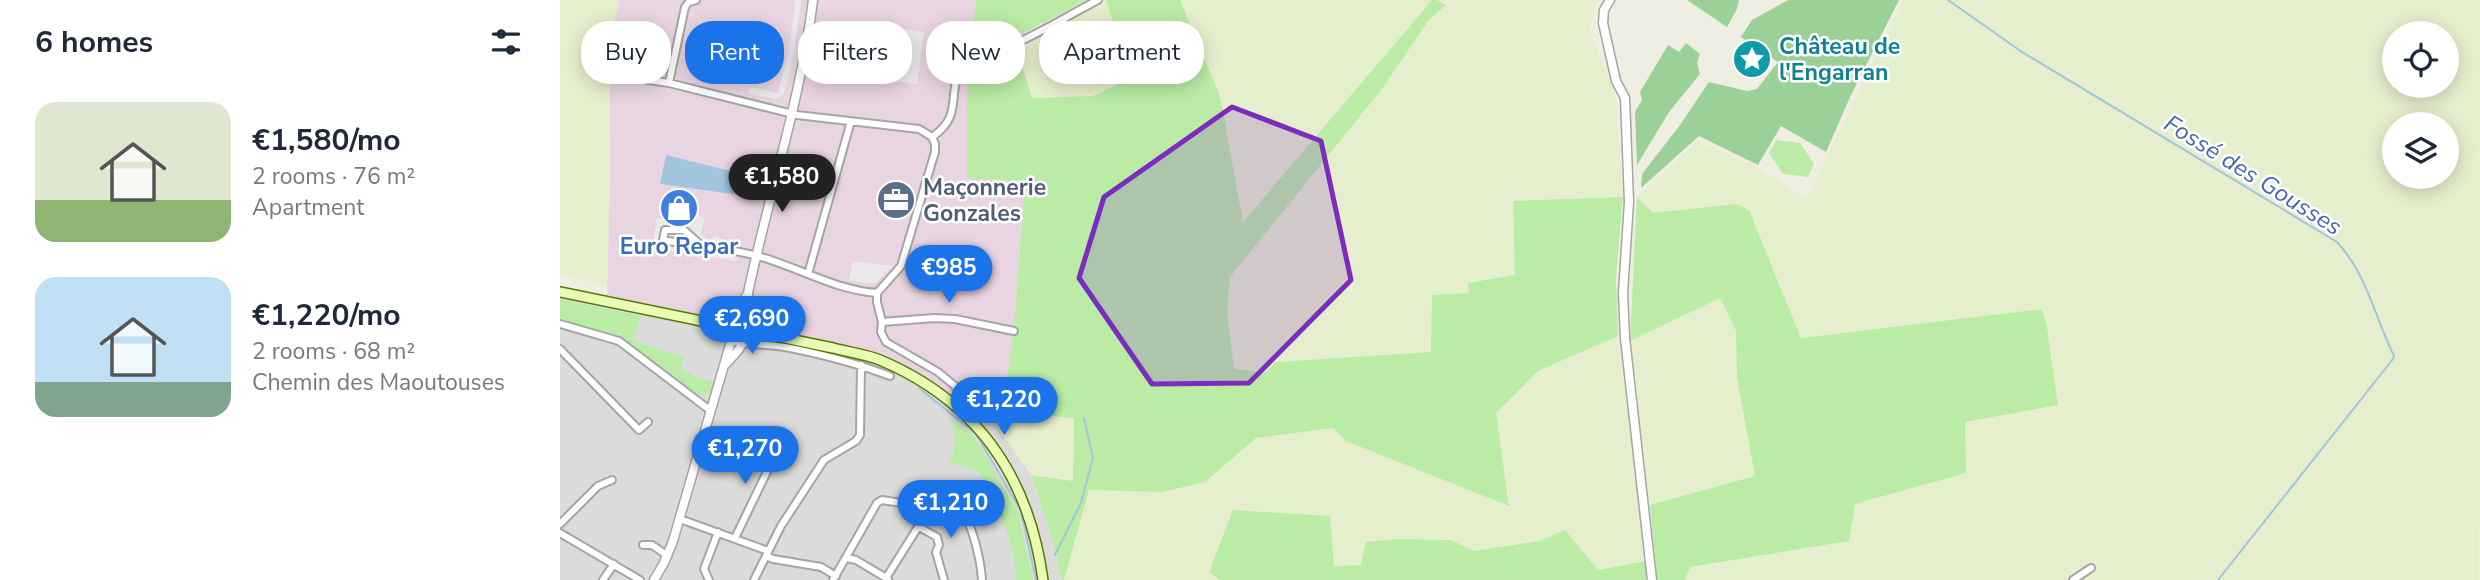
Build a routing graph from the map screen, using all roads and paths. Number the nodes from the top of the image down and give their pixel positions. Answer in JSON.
{"nodes":[{"id":1,"x":696,"y":0,"type":"edge"},
{"id":2,"x":813,"y":0,"type":"edge"},
{"id":3,"x":1098,"y":0,"type":"edge"},
{"id":4,"x":1610,"y":0,"type":"edge"},
{"id":5,"x":671,"y":74,"type":"edge"},
{"id":6,"x":671,"y":83,"type":"edge"},
{"id":7,"x":793,"y":113,"type":"junction"},
{"id":8,"x":851,"y":121,"type":"junction"},
{"id":9,"x":932,"y":137,"type":"junction"},
{"id":10,"x":704,"y":248,"type":"junction"},
{"id":11,"x":757,"y":256,"type":"junction"},
{"id":12,"x":808,"y":274,"type":"junction"},
{"id":13,"x":560,"y":292,"type":"edge"},
{"id":14,"x":748,"y":292,"type":"junction"},
{"id":15,"x":877,"y":293,"type":"junction"},
{"id":16,"x":882,"y":322,"type":"junction"},
{"id":17,"x":560,"y":324,"type":"edge"},
{"id":18,"x":733,"y":327,"type":"junction"},
{"id":19,"x":746,"y":329,"type":"junction"},
{"id":20,"x":1014,"y":331,"type":"dead end"},
{"id":21,"x":731,"y":341,"type":"junction"},
{"id":22,"x":742,"y":343,"type":"junction"},
{"id":23,"x":560,"y":349,"type":"edge"},
{"id":24,"x":861,"y":365,"type":"junction"},
{"id":25,"x":724,"y":366,"type":"junction"},
{"id":26,"x":890,"y":376,"type":"dead end"},
{"id":27,"x":992,"y":403,"type":"dead end"},
{"id":28,"x":711,"y":411,"type":"junction"},
{"id":29,"x":648,"y":422,"type":"dead end"},
{"id":30,"x":776,"y":438,"type":"dead end"},
{"id":31,"x":612,"y":480,"type":"dead end"},
{"id":32,"x":930,"y":508,"type":"junction"},
{"id":33,"x":943,"y":510,"type":"junction"},
{"id":34,"x":965,"y":515,"type":"junction"},
{"id":35,"x":680,"y":519,"type":"junction"},
{"id":36,"x":560,"y":524,"type":"edge"},
{"id":37,"x":919,"y":527,"type":"junction"},
{"id":38,"x":718,"y":532,"type":"junction"},
{"id":39,"x":560,"y":533,"type":"edge"},
{"id":40,"x":735,"y":538,"type":"junction"},
{"id":41,"x":643,"y":545,"type":"dead end"},
{"id":42,"x":767,"y":554,"type":"junction"},
{"id":43,"x":667,"y":556,"type":"junction"},
{"id":44,"x":847,"y":558,"type":"junction"},
{"id":45,"x":614,"y":564,"type":"junction"},
{"id":46,"x":2091,"y":568,"type":"dead end"},
{"id":47,"x":835,"y":578,"type":"edge"},
{"id":48,"x":888,"y":579,"type":"edge"},
{"id":49,"x":603,"y":580,"type":"edge"},
{"id":50,"x":640,"y":580,"type":"edge"},
{"id":51,"x":654,"y":580,"type":"edge"},
{"id":52,"x":709,"y":580,"type":"edge"},
{"id":53,"x":754,"y":580,"type":"edge"},
{"id":54,"x":944,"y":580,"type":"edge"},
{"id":55,"x":982,"y":580,"type":"edge"},
{"id":56,"x":1043,"y":580,"type":"edge"},
{"id":57,"x":1652,"y":580,"type":"edge"},
{"id":58,"x":2073,"y":580,"type":"edge"}],
"edges":[{"from":1,"to":5,"type":"street"},
{"from":2,"to":7,"type":"street"},
{"from":3,"to":9,"type":"street"},
{"from":4,"to":57,"type":"street"},
{"from":6,"to":7,"type":"street"},
{"from":7,"to":8,"type":"street"},
{"from":7,"to":11,"type":"street"},
{"from":8,"to":9,"type":"street"},
{"from":8,"to":12,"type":"street"},
{"from":9,"to":15,"type":"street"},
{"from":10,"to":10,"type":"street"},
{"from":10,"to":11,"type":"street"},
{"from":11,"to":12,"type":"street"},
{"from":11,"to":14,"type":"street"},
{"from":12,"to":15,"type":"street"},
{"from":13,"to":18,"type":"main road"},
{"from":14,"to":18,"type":"street"},
{"from":14,"to":19,"type":"street"},
{"from":15,"to":16,"type":"street"},
{"from":16,"to":20,"type":"street"},
{"from":16,"to":27,"type":"street"},
{"from":17,"to":28,"type":"street"},
{"from":18,"to":19,"type":"main road"},
{"from":18,"to":21,"type":"street"},
{"from":19,"to":22,"type":"street"},
{"from":19,"to":56,"type":"main road"},
{"from":21,"to":22,"type":"street"},
{"from":21,"to":25,"type":"street"},
{"from":22,"to":24,"type":"street"},
{"from":22,"to":25,"type":"street"},
{"from":23,"to":29,"type":"street"},
{"from":24,"to":26,"type":"street"},
{"from":24,"to":42,"type":"street"},
{"from":25,"to":28,"type":"street"},
{"from":28,"to":35,"type":"street"},
{"from":30,"to":40,"type":"street"},
{"from":31,"to":36,"type":"street"},
{"from":32,"to":33,"type":"street"},
{"from":32,"to":37,"type":"street"},
{"from":32,"to":44,"type":"street"},
{"from":33,"to":34,"type":"street"},
{"from":33,"to":34,"type":"street"},
{"from":34,"to":55,"type":"street"},
{"from":35,"to":38,"type":"street"},
{"from":35,"to":43,"type":"street"},
{"from":37,"to":48,"type":"street"},
{"from":37,"to":54,"type":"street"},
{"from":38,"to":40,"type":"street"},
{"from":38,"to":52,"type":"street"},
{"from":39,"to":45,"type":"street"},
{"from":40,"to":42,"type":"street"},
{"from":41,"to":43,"type":"street"},
{"from":42,"to":47,"type":"street"},
{"from":42,"to":53,"type":"street"},
{"from":43,"to":51,"type":"street"},
{"from":44,"to":47,"type":"street"},
{"from":44,"to":48,"type":"street"},
{"from":45,"to":49,"type":"street"},
{"from":45,"to":50,"type":"street"},
{"from":46,"to":58,"type":"street"}]}
